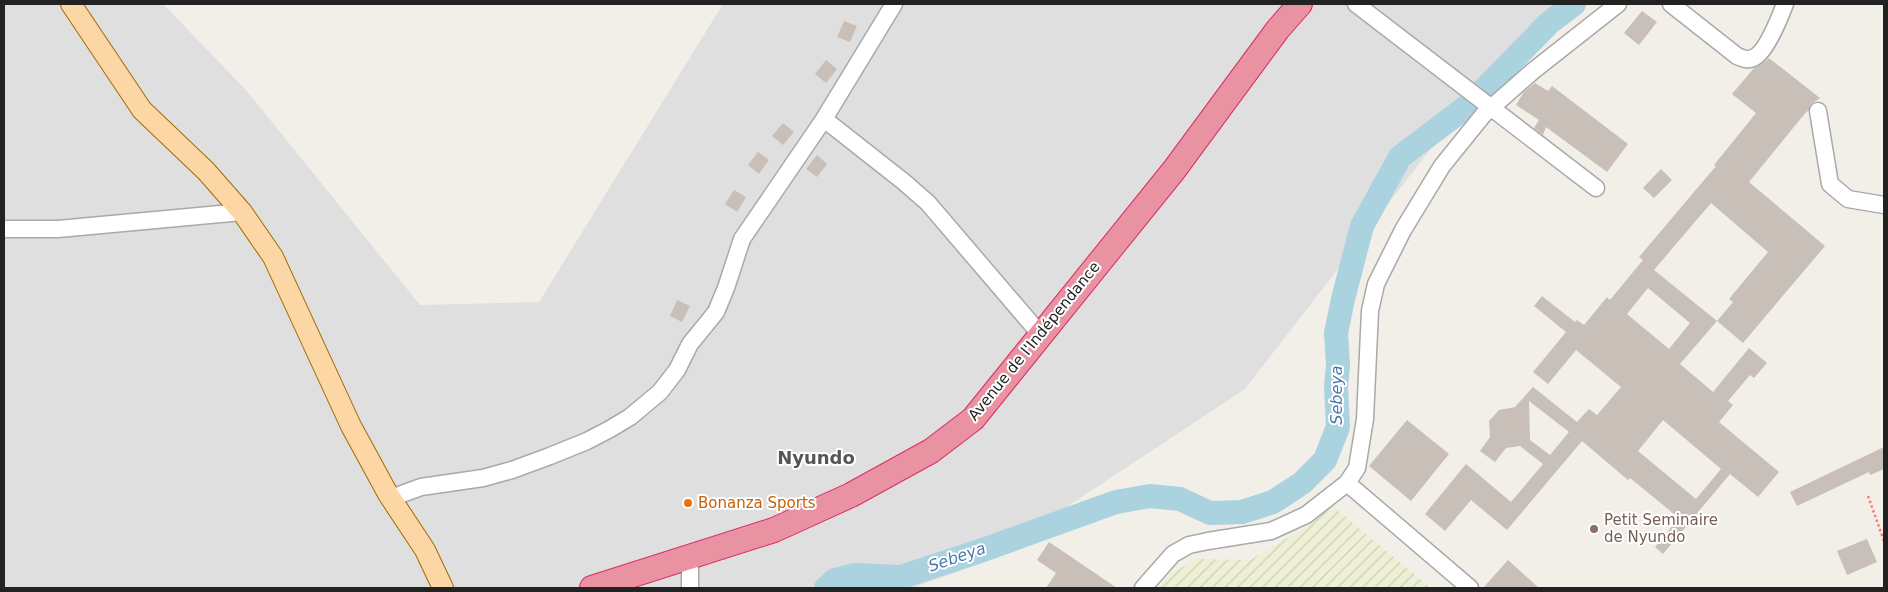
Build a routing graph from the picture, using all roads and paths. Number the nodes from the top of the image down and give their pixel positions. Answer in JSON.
{"nodes":[{"id":1,"x":71,"y":4,"type":"edge"},
{"id":2,"x":894,"y":4,"type":"edge"},
{"id":3,"x":1299,"y":4,"type":"edge"},
{"id":4,"x":1356,"y":4,"type":"edge"},
{"id":5,"x":1618,"y":4,"type":"edge"},
{"id":6,"x":1671,"y":4,"type":"edge"},
{"id":7,"x":1786,"y":4,"type":"edge"},
{"id":8,"x":1481,"y":100,"type":"junction"},
{"id":9,"x":1818,"y":111,"type":"dead end"},
{"id":10,"x":824,"y":119,"type":"junction"},
{"id":11,"x":1596,"y":188,"type":"dead end"},
{"id":12,"x":1884,"y":205,"type":"edge"},
{"id":13,"x":242,"y":212,"type":"junction"},
{"id":14,"x":4,"y":229,"type":"edge"},
{"id":15,"x":1040,"y":334,"type":"junction"},
{"id":16,"x":1347,"y":483,"type":"junction"},
{"id":17,"x":1868,"y":496,"type":"dead end"},
{"id":18,"x":391,"y":498,"type":"junction"},
{"id":19,"x":1884,"y":541,"type":"edge"},
{"id":20,"x":690,"y":558,"type":"junction"},
{"id":21,"x":443,"y":588,"type":"edge"},
{"id":22,"x":592,"y":588,"type":"edge"},
{"id":23,"x":690,"y":588,"type":"edge"},
{"id":24,"x":1143,"y":588,"type":"edge"},
{"id":25,"x":1470,"y":588,"type":"edge"}],
"edges":[{"from":1,"to":13,"type":"main road"},
{"from":2,"to":10,"type":"street"},
{"from":3,"to":15,"type":"highway","name":"Avenue de l'Indépendance"},
{"from":4,"to":8,"type":"street"},
{"from":5,"to":8,"type":"street"},
{"from":6,"to":7,"type":"street"},
{"from":8,"to":11,"type":"street"},
{"from":8,"to":16,"type":"street"},
{"from":9,"to":12,"type":"street"},
{"from":10,"to":15,"type":"street"},
{"from":10,"to":18,"type":"street"},
{"from":13,"to":14,"type":"street"},
{"from":13,"to":18,"type":"main road"},
{"from":15,"to":20,"type":"highway","name":"Avenue de l'Indépendance"},
{"from":16,"to":24,"type":"street"},
{"from":16,"to":25,"type":"street"},
{"from":17,"to":19,"type":"path"},
{"from":18,"to":21,"type":"main road"},
{"from":20,"to":22,"type":"highway","name":"Avenue de l'Indépendance"},
{"from":20,"to":23,"type":"street"}]}
